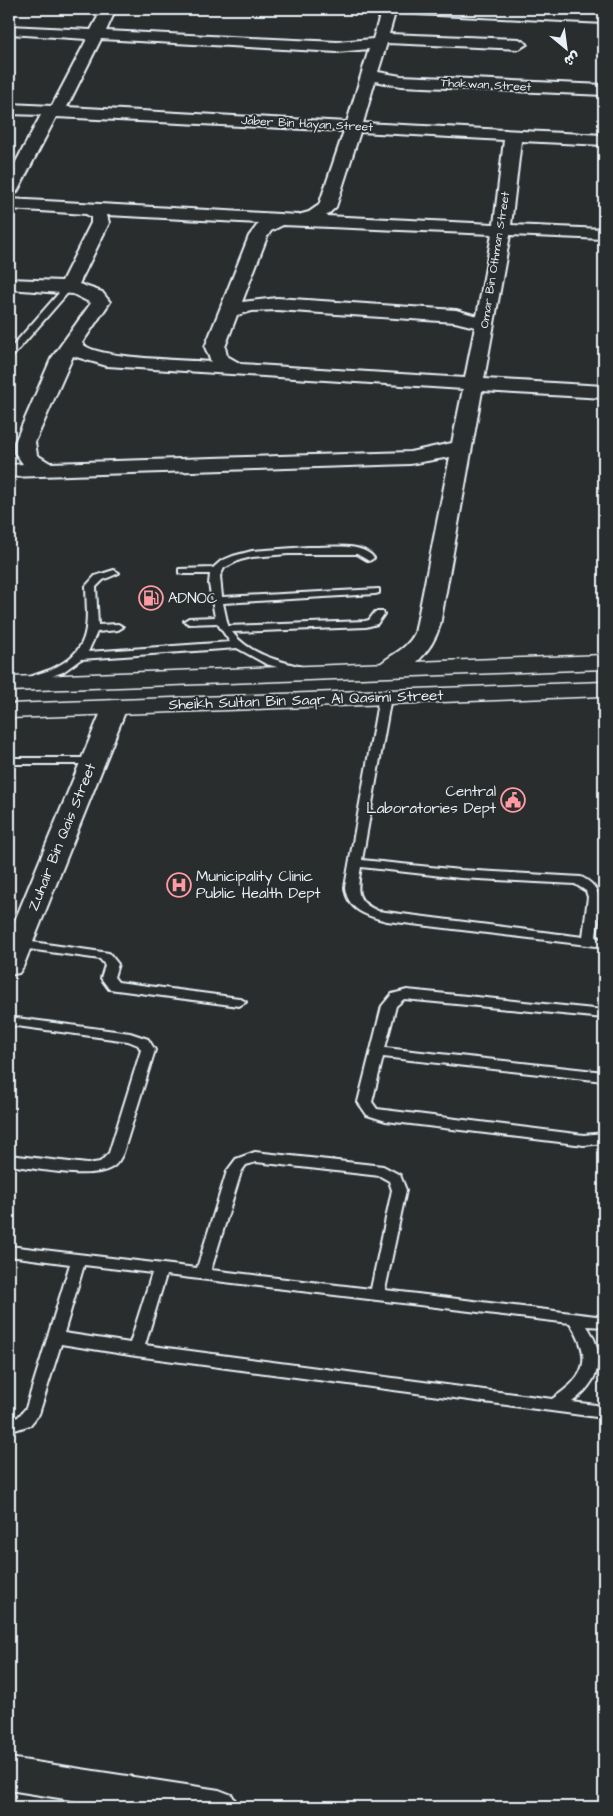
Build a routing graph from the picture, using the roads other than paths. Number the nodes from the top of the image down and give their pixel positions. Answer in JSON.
{"nodes":[{"id":1,"x":109,"y":9,"type":"edge"},
{"id":2,"x":389,"y":9,"type":"edge"},
{"id":3,"x":395,"y":9,"type":"edge"},
{"id":4,"x":604,"y":19,"type":"edge"},
{"id":5,"x":9,"y":30,"type":"edge"},
{"id":6,"x":96,"y":34,"type":"junction"},
{"id":7,"x":379,"y":40,"type":"junction"},
{"id":8,"x":519,"y":44,"type":"dead end"},
{"id":9,"x":369,"y":76,"type":"junction"},
{"id":10,"x":604,"y":90,"type":"edge"},
{"id":11,"x":9,"y":109,"type":"edge"},
{"id":12,"x":54,"y":112,"type":"junction"},
{"id":13,"x":354,"y":127,"type":"junction"},
{"id":14,"x":513,"y":135,"type":"junction"},
{"id":15,"x":604,"y":140,"type":"edge"},
{"id":16,"x":12,"y":198,"type":"edge"},
{"id":17,"x":90,"y":208,"type":"junction"},
{"id":18,"x":286,"y":220,"type":"junction"},
{"id":19,"x":502,"y":230,"type":"junction"},
{"id":20,"x":604,"y":234,"type":"edge"},
{"id":21,"x":9,"y":284,"type":"edge"},
{"id":22,"x":68,"y":288,"type":"junction"},
{"id":23,"x":230,"y":311,"type":"junction"},
{"id":24,"x":486,"y":324,"type":"junction"},
{"id":25,"x":72,"y":343,"type":"junction"},
{"id":26,"x":9,"y":355,"type":"edge"},
{"id":27,"x":238,"y":370,"type":"junction"},
{"id":28,"x":472,"y":384,"type":"junction"},
{"id":29,"x":604,"y":392,"type":"edge"},
{"id":30,"x":462,"y":447,"type":"junction"},
{"id":31,"x":47,"y":470,"type":"junction"},
{"id":32,"x":9,"y":471,"type":"edge"},
{"id":33,"x":370,"y":558,"type":"dead end"},
{"id":34,"x":183,"y":571,"type":"dead end"},
{"id":35,"x":216,"y":571,"type":"junction"},
{"id":36,"x":114,"y":573,"type":"dead end"},
{"id":37,"x":375,"y":591,"type":"dead end"},
{"id":38,"x":217,"y":600,"type":"junction"},
{"id":39,"x":379,"y":614,"type":"dead end"},
{"id":40,"x":189,"y":622,"type":"dead end"},
{"id":41,"x":223,"y":624,"type":"junction"},
{"id":42,"x":118,"y":627,"type":"dead end"},
{"id":43,"x":92,"y":628,"type":"junction"},
{"id":44,"x":239,"y":645,"type":"junction"},
{"id":45,"x":79,"y":656,"type":"junction"},
{"id":46,"x":604,"y":662,"type":"edge"},
{"id":47,"x":388,"y":670,"type":"junction"},
{"id":48,"x":314,"y":673,"type":"junction"},
{"id":49,"x":15,"y":684,"type":"edge"},
{"id":50,"x":604,"y":689,"type":"edge"},
{"id":51,"x":385,"y":697,"type":"junction"},
{"id":52,"x":115,"y":707,"type":"junction"},
{"id":53,"x":9,"y":711,"type":"edge"},
{"id":54,"x":9,"y":761,"type":"edge"},
{"id":55,"x":93,"y":761,"type":"junction"},
{"id":56,"x":355,"y":863,"type":"junction"},
{"id":57,"x":588,"y":941,"type":"junction"},
{"id":58,"x":604,"y":943,"type":"edge"},
{"id":59,"x":18,"y":944,"type":"junction"},
{"id":60,"x":9,"y":967,"type":"edge"},
{"id":61,"x":239,"y":1002,"type":"dead end"},
{"id":62,"x":604,"y":1014,"type":"edge"},
{"id":63,"x":9,"y":1021,"type":"edge"},
{"id":64,"x":377,"y":1052,"type":"junction"},
{"id":65,"x":604,"y":1078,"type":"edge"},
{"id":66,"x":604,"y":1138,"type":"edge"},
{"id":67,"x":9,"y":1160,"type":"edge"},
{"id":68,"x":9,"y":1251,"type":"edge"},
{"id":69,"x":79,"y":1259,"type":"junction"},
{"id":70,"x":161,"y":1269,"type":"junction"},
{"id":71,"x":202,"y":1274,"type":"junction"},
{"id":72,"x":377,"y":1295,"type":"junction"},
{"id":73,"x":575,"y":1319,"type":"junction"},
{"id":74,"x":604,"y":1322,"type":"edge"},
{"id":75,"x":55,"y":1338,"type":"junction"},
{"id":76,"x":136,"y":1350,"type":"junction"},
{"id":77,"x":555,"y":1405,"type":"junction"},
{"id":78,"x":604,"y":1412,"type":"edge"},
{"id":79,"x":9,"y":1426,"type":"edge"},
{"id":80,"x":9,"y":1774,"type":"edge"},
{"id":81,"x":219,"y":1807,"type":"edge"}],
"edges":[{"from":1,"to":6,"type":"street"},
{"from":2,"to":7,"type":"street"},
{"from":3,"to":4,"type":"street"},
{"from":5,"to":6,"type":"street"},
{"from":6,"to":7,"type":"street"},
{"from":6,"to":12,"type":"street"},
{"from":7,"to":8,"type":"street"},
{"from":7,"to":9,"type":"street"},
{"from":9,"to":10,"type":"street","name":"Thakwan Street"},
{"from":9,"to":13,"type":"street"},
{"from":11,"to":12,"type":"street","name":"Jaber Bin Hayan Street"},
{"from":12,"to":13,"type":"street","name":"Jaber Bin Hayan Street"},
{"from":12,"to":16,"type":"street"},
{"from":13,"to":14,"type":"street","name":"Jaber Bin Hayan Street"},
{"from":13,"to":18,"type":"street"},
{"from":14,"to":15,"type":"street","name":"Jaber Bin Hayan Street"},
{"from":14,"to":19,"type":"street","name":"Omar Bin Othman Street"},
{"from":16,"to":17,"type":"street"},
{"from":17,"to":18,"type":"street"},
{"from":17,"to":22,"type":"street"},
{"from":18,"to":19,"type":"street"},
{"from":18,"to":23,"type":"street"},
{"from":19,"to":20,"type":"street"},
{"from":19,"to":24,"type":"street","name":"Omar Bin Othman Street"},
{"from":21,"to":22,"type":"street"},
{"from":22,"to":25,"type":"street"},
{"from":22,"to":26,"type":"lane"},
{"from":23,"to":24,"type":"street"},
{"from":23,"to":27,"type":"street"},
{"from":24,"to":28,"type":"street","name":"Omar Bin Othman Street"},
{"from":25,"to":27,"type":"street"},
{"from":25,"to":31,"type":"street"},
{"from":27,"to":28,"type":"street"},
{"from":28,"to":29,"type":"street"},
{"from":28,"to":30,"type":"street","name":"Omar Bin Othman Street"},
{"from":30,"to":31,"type":"street"},
{"from":30,"to":47,"type":"street","name":"Omar Bin Othman Street"},
{"from":31,"to":32,"type":"street"},
{"from":33,"to":35,"type":"lane"},
{"from":34,"to":35,"type":"lane"},
{"from":35,"to":38,"type":"lane"},
{"from":36,"to":43,"type":"lane"},
{"from":37,"to":38,"type":"lane"},
{"from":38,"to":41,"type":"lane"},
{"from":39,"to":41,"type":"lane"},
{"from":40,"to":41,"type":"lane"},
{"from":41,"to":44,"type":"lane"},
{"from":42,"to":43,"type":"lane"},
{"from":43,"to":45,"type":"lane"},
{"from":44,"to":45,"type":"lane"},
{"from":44,"to":48,"type":"lane"},
{"from":45,"to":49,"type":"lane"},
{"from":46,"to":47,"type":"main road","name":"Sheikh Sultan Bin Saqr Al Qasimi Street"},
{"from":47,"to":48,"type":"main road","name":"Sheikh Sultan Bin Saqr Al Qasimi Street"},
{"from":48,"to":49,"type":"main road","name":"Sheikh Sultan Bin Saqr Al Qasimi Street"},
{"from":50,"to":51,"type":"main road","name":"Sheikh Sultan Bin Saqr Al Qasimi Street"},
{"from":51,"to":52,"type":"main road","name":"Sheikh Sultan Bin Saqr Al Qasimi Street"},
{"from":51,"to":56,"type":"lane"},
{"from":52,"to":53,"type":"main road","name":"Sheikh Sultan Bin Saqr Al Qasimi Street"},
{"from":52,"to":55,"type":"street","name":"Zuhair Bin Qais Street"},
{"from":54,"to":55,"type":"lane"},
{"from":55,"to":59,"type":"street","name":"Zuhair Bin Qais Street"},
{"from":56,"to":57,"type":"lane"},
{"from":56,"to":57,"type":"lane"},
{"from":57,"to":58,"type":"lane"},
{"from":59,"to":60,"type":"street","name":"Zuhair Bin Qais Street"},
{"from":59,"to":61,"type":"lane"},
{"from":62,"to":64,"type":"lane"},
{"from":63,"to":67,"type":"lane"},
{"from":64,"to":65,"type":"lane"},
{"from":64,"to":66,"type":"lane"},
{"from":68,"to":69,"type":"lane"},
{"from":69,"to":70,"type":"lane"},
{"from":69,"to":75,"type":"lane"},
{"from":70,"to":71,"type":"lane"},
{"from":70,"to":76,"type":"lane"},
{"from":71,"to":72,"type":"lane"},
{"from":71,"to":72,"type":"lane"},
{"from":72,"to":73,"type":"lane"},
{"from":73,"to":74,"type":"lane"},
{"from":73,"to":77,"type":"lane"},
{"from":75,"to":76,"type":"lane"},
{"from":75,"to":79,"type":"lane"},
{"from":76,"to":77,"type":"lane"},
{"from":77,"to":78,"type":"lane"},
{"from":80,"to":81,"type":"street"}]}
